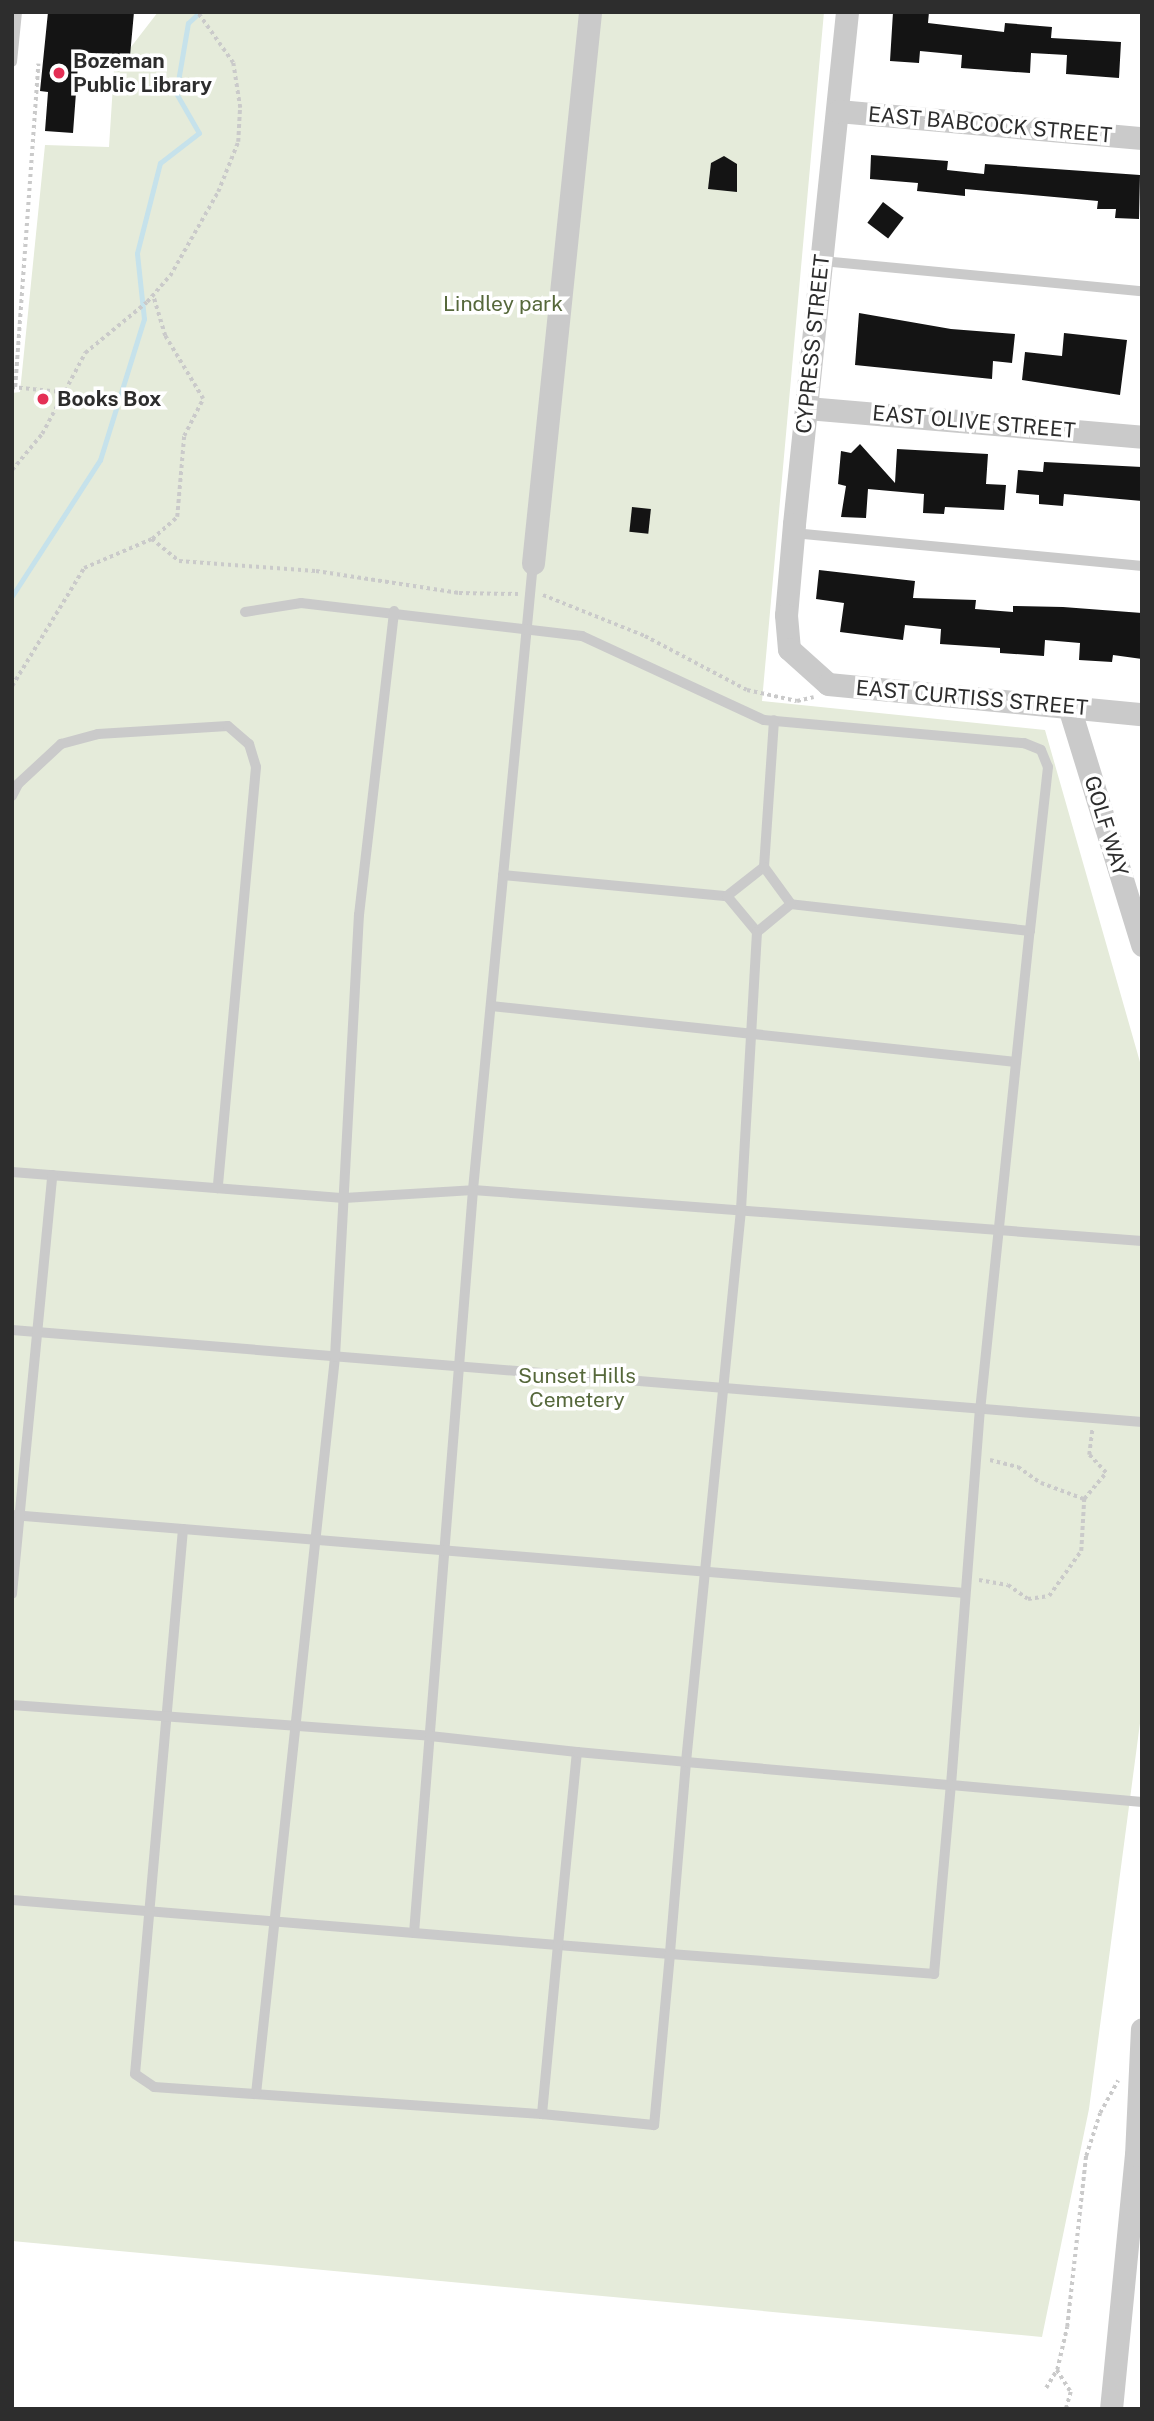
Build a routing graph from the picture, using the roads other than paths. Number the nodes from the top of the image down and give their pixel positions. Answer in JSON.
{"nodes":[{"id":1,"x":590,"y":12,"type":"edge"},
{"id":2,"x":847,"y":12,"type":"edge"},
{"id":3,"x":15,"y":20,"type":"edge"},
{"id":4,"x":12,"y":62,"type":"edge"},
{"id":5,"x":838,"y":111,"type":"junction"},
{"id":6,"x":1142,"y":138,"type":"edge"},
{"id":7,"x":822,"y":261,"type":"junction"},
{"id":8,"x":1142,"y":291,"type":"edge"},
{"id":9,"x":807,"y":408,"type":"junction"},
{"id":10,"x":1142,"y":437,"type":"edge"},
{"id":11,"x":793,"y":533,"type":"junction"},
{"id":12,"x":533,"y":563,"type":"joint"},
{"id":13,"x":1142,"y":566,"type":"edge"},
{"id":14,"x":394,"y":611,"type":"junction"},
{"id":15,"x":245,"y":612,"type":"dead end"},
{"id":16,"x":527,"y":627,"type":"junction"},
{"id":17,"x":807,"y":668,"type":"joint"},
{"id":18,"x":1069,"y":707,"type":"junction"},
{"id":19,"x":1142,"y":714,"type":"edge"},
{"id":20,"x":774,"y":720,"type":"junction"},
{"id":21,"x":12,"y":796,"type":"edge"},
{"id":22,"x":764,"y":867,"type":"junction"},
{"id":23,"x":503,"y":876,"type":"junction"},
{"id":24,"x":727,"y":896,"type":"junction"},
{"id":25,"x":791,"y":904,"type":"junction"},
{"id":26,"x":1030,"y":930,"type":"junction"},
{"id":27,"x":757,"y":932,"type":"junction"},
{"id":28,"x":1141,"y":943,"type":"edge"},
{"id":29,"x":491,"y":1006,"type":"junction"},
{"id":30,"x":751,"y":1037,"type":"junction"},
{"id":31,"x":1016,"y":1062,"type":"junction"},
{"id":32,"x":12,"y":1172,"type":"edge"},
{"id":33,"x":52,"y":1175,"type":"junction"},
{"id":34,"x":218,"y":1188,"type":"junction"},
{"id":35,"x":473,"y":1190,"type":"junction"},
{"id":36,"x":344,"y":1198,"type":"junction"},
{"id":37,"x":741,"y":1210,"type":"junction"},
{"id":38,"x":999,"y":1228,"type":"junction"},
{"id":39,"x":1142,"y":1241,"type":"edge"},
{"id":40,"x":12,"y":1330,"type":"edge"},
{"id":41,"x":37,"y":1332,"type":"junction"},
{"id":42,"x":335,"y":1357,"type":"junction"},
{"id":43,"x":459,"y":1368,"type":"junction"},
{"id":44,"x":723,"y":1389,"type":"junction"},
{"id":45,"x":980,"y":1411,"type":"junction"},
{"id":46,"x":1142,"y":1422,"type":"edge"},
{"id":47,"x":16,"y":1516,"type":"edge"},
{"id":48,"x":183,"y":1530,"type":"junction"},
{"id":49,"x":315,"y":1540,"type":"junction"},
{"id":50,"x":444,"y":1550,"type":"junction"},
{"id":51,"x":705,"y":1571,"type":"junction"},
{"id":52,"x":965,"y":1593,"type":"junction"},
{"id":53,"x":12,"y":1594,"type":"edge"},
{"id":54,"x":12,"y":1705,"type":"edge"},
{"id":55,"x":165,"y":1716,"type":"junction"},
{"id":56,"x":295,"y":1726,"type":"junction"},
{"id":57,"x":430,"y":1736,"type":"junction"},
{"id":58,"x":578,"y":1752,"type":"junction"},
{"id":59,"x":686,"y":1762,"type":"junction"},
{"id":60,"x":951,"y":1785,"type":"junction"},
{"id":61,"x":1142,"y":1802,"type":"edge"},
{"id":62,"x":12,"y":1900,"type":"edge"},
{"id":63,"x":147,"y":1911,"type":"junction"},
{"id":64,"x":275,"y":1921,"type":"junction"},
{"id":65,"x":414,"y":1933,"type":"junction"},
{"id":66,"x":558,"y":1945,"type":"junction"},
{"id":67,"x":670,"y":1954,"type":"junction"},
{"id":68,"x":1142,"y":2029,"type":"edge"},
{"id":69,"x":256,"y":2094,"type":"junction"},
{"id":70,"x":542,"y":2114,"type":"junction"},
{"id":71,"x":1139,"y":2155,"type":"edge"},
{"id":72,"x":1111,"y":2409,"type":"edge"}],
"edges":[{"from":1,"to":12,"type":"street"},
{"from":2,"to":5,"type":"street","name":"CYPRESS STREET"},
{"from":3,"to":4,"type":"lane"},
{"from":5,"to":6,"type":"street","name":"EAST BABCOCK STREET"},
{"from":5,"to":7,"type":"street","name":"CYPRESS STREET"},
{"from":7,"to":8,"type":"lane"},
{"from":7,"to":9,"type":"street","name":"CYPRESS STREET"},
{"from":9,"to":10,"type":"street","name":"EAST OLIVE STREET"},
{"from":9,"to":11,"type":"street","name":"CYPRESS STREET"},
{"from":11,"to":13,"type":"lane"},
{"from":11,"to":17,"type":"street","name":"CYPRESS STREET"},
{"from":12,"to":16,"type":"lane"},
{"from":14,"to":15,"type":"lane"},
{"from":14,"to":16,"type":"lane"},
{"from":14,"to":36,"type":"lane"},
{"from":16,"to":20,"type":"lane"},
{"from":16,"to":23,"type":"lane"},
{"from":17,"to":18,"type":"street","name":"EAST CURTISS STREET"},
{"from":18,"to":19,"type":"street","name":"EAST CURTISS STREET"},
{"from":18,"to":28,"type":"street","name":"GOLF WAY"},
{"from":20,"to":22,"type":"lane"},
{"from":20,"to":26,"type":"lane"},
{"from":21,"to":34,"type":"lane"},
{"from":22,"to":24,"type":"lane"},
{"from":22,"to":25,"type":"lane"},
{"from":23,"to":24,"type":"lane"},
{"from":23,"to":29,"type":"lane"},
{"from":24,"to":27,"type":"lane"},
{"from":25,"to":26,"type":"lane"},
{"from":25,"to":27,"type":"lane"},
{"from":26,"to":31,"type":"lane"},
{"from":27,"to":30,"type":"lane"},
{"from":29,"to":30,"type":"lane"},
{"from":29,"to":35,"type":"lane"},
{"from":30,"to":31,"type":"lane"},
{"from":30,"to":37,"type":"lane"},
{"from":31,"to":38,"type":"lane"},
{"from":32,"to":33,"type":"lane"},
{"from":33,"to":34,"type":"lane"},
{"from":33,"to":41,"type":"lane"},
{"from":34,"to":36,"type":"lane"},
{"from":35,"to":36,"type":"lane"},
{"from":35,"to":37,"type":"lane"},
{"from":35,"to":43,"type":"lane"},
{"from":36,"to":42,"type":"lane"},
{"from":37,"to":38,"type":"lane"},
{"from":37,"to":44,"type":"lane"},
{"from":38,"to":39,"type":"lane"},
{"from":38,"to":45,"type":"lane"},
{"from":40,"to":41,"type":"lane"},
{"from":41,"to":42,"type":"lane"},
{"from":41,"to":47,"type":"lane"},
{"from":42,"to":43,"type":"lane"},
{"from":42,"to":49,"type":"lane"},
{"from":43,"to":44,"type":"lane"},
{"from":43,"to":50,"type":"lane"},
{"from":44,"to":45,"type":"lane"},
{"from":44,"to":51,"type":"lane"},
{"from":45,"to":46,"type":"lane"},
{"from":45,"to":52,"type":"lane"},
{"from":47,"to":48,"type":"lane"},
{"from":47,"to":53,"type":"lane"},
{"from":48,"to":49,"type":"lane"},
{"from":48,"to":55,"type":"lane"},
{"from":49,"to":50,"type":"lane"},
{"from":49,"to":56,"type":"lane"},
{"from":50,"to":51,"type":"lane"},
{"from":50,"to":57,"type":"lane"},
{"from":51,"to":52,"type":"lane"},
{"from":51,"to":59,"type":"lane"},
{"from":52,"to":60,"type":"lane"},
{"from":54,"to":55,"type":"lane"},
{"from":55,"to":56,"type":"lane"},
{"from":55,"to":63,"type":"lane"},
{"from":56,"to":57,"type":"lane"},
{"from":56,"to":64,"type":"lane"},
{"from":57,"to":58,"type":"lane"},
{"from":57,"to":65,"type":"lane"},
{"from":58,"to":59,"type":"lane"},
{"from":58,"to":66,"type":"lane"},
{"from":59,"to":60,"type":"lane"},
{"from":59,"to":67,"type":"lane"},
{"from":60,"to":61,"type":"lane"},
{"from":60,"to":67,"type":"lane"},
{"from":62,"to":63,"type":"lane"},
{"from":63,"to":64,"type":"lane"},
{"from":63,"to":69,"type":"lane"},
{"from":64,"to":65,"type":"lane"},
{"from":64,"to":69,"type":"lane"},
{"from":65,"to":66,"type":"lane"},
{"from":66,"to":67,"type":"lane"},
{"from":66,"to":70,"type":"lane"},
{"from":67,"to":70,"type":"lane"},
{"from":68,"to":71,"type":"street"},
{"from":69,"to":70,"type":"lane"},
{"from":71,"to":72,"type":"street"}]}
